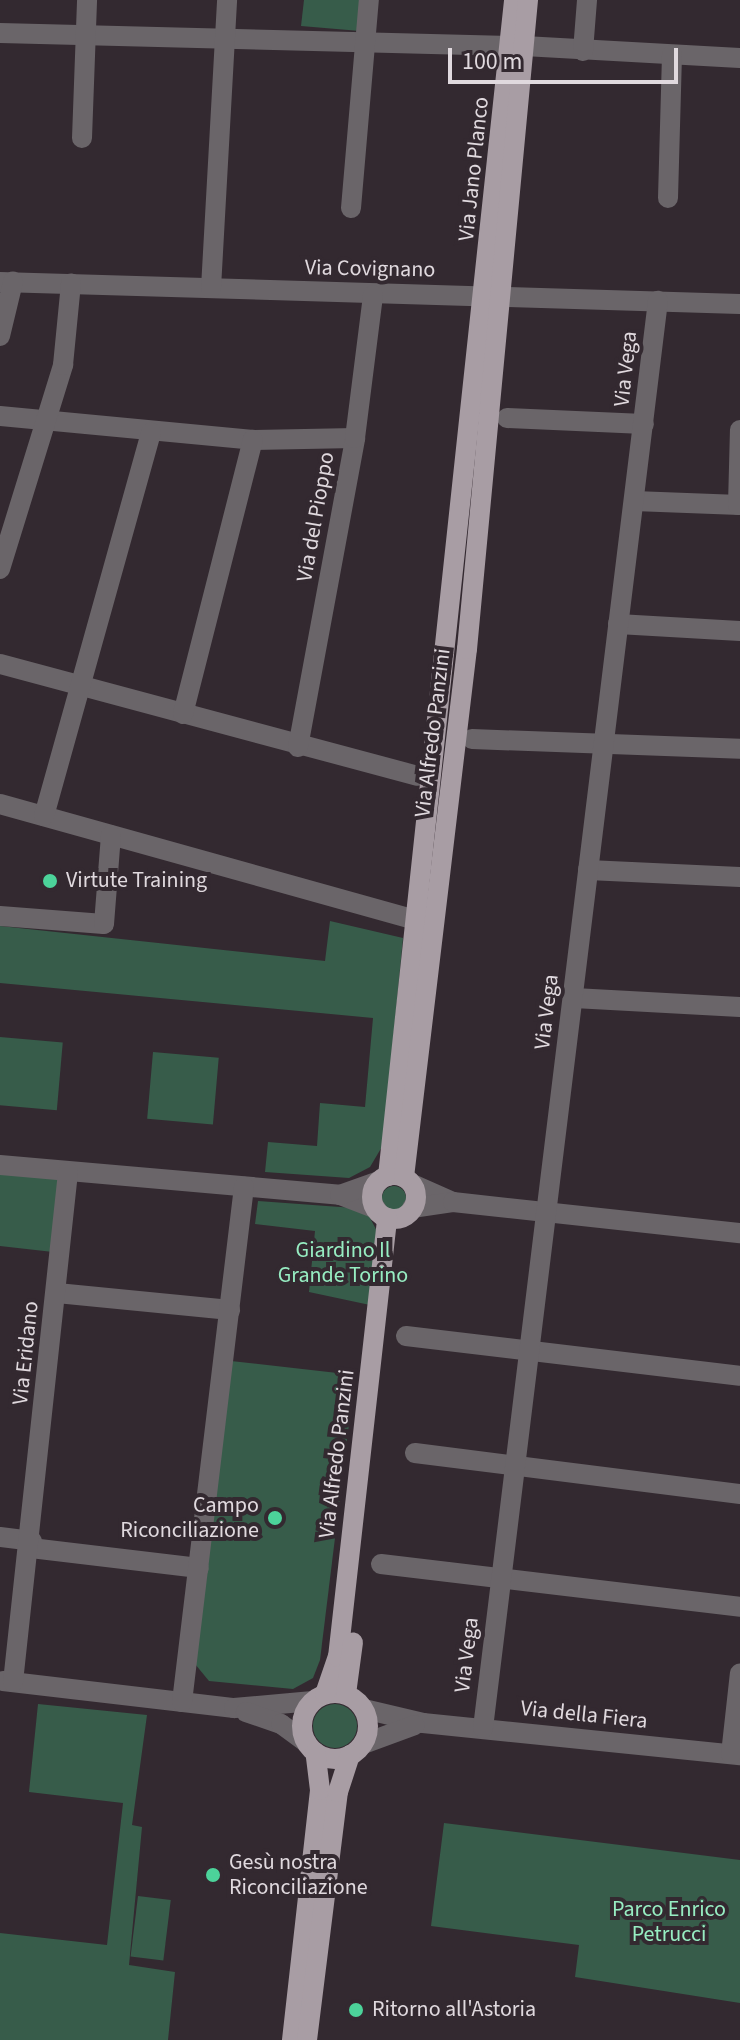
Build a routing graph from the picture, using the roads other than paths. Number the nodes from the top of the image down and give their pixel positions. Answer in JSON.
{"nodes":[{"id":1,"x":87,"y":0,"type":"edge"},
{"id":2,"x":227,"y":0,"type":"edge"},
{"id":3,"x":369,"y":0,"type":"edge"},
{"id":4,"x":514,"y":0,"type":"edge"},
{"id":5,"x":528,"y":0,"type":"edge"},
{"id":6,"x":587,"y":0,"type":"edge"},
{"id":7,"x":0,"y":33,"type":"edge"},
{"id":8,"x":84,"y":36,"type":"junction"},
{"id":9,"x":223,"y":42,"type":"junction"},
{"id":10,"x":365,"y":43,"type":"junction"},
{"id":11,"x":517,"y":46,"type":"junction"},
{"id":12,"x":583,"y":51,"type":"junction"},
{"id":13,"x":672,"y":55,"type":"junction"},
{"id":14,"x":740,"y":58,"type":"edge"},
{"id":15,"x":82,"y":138,"type":"dead end"},
{"id":16,"x":668,"y":198,"type":"dead end"},
{"id":17,"x":351,"y":208,"type":"dead end"},
{"id":18,"x":6,"y":282,"type":"edge"},
{"id":19,"x":71,"y":283,"type":"junction"},
{"id":20,"x":211,"y":288,"type":"junction"},
{"id":21,"x":495,"y":294,"type":"junction"},
{"id":22,"x":373,"y":295,"type":"junction"},
{"id":23,"x":658,"y":301,"type":"junction"},
{"id":24,"x":740,"y":304,"type":"edge"},
{"id":25,"x":0,"y":336,"type":"edge"},
{"id":26,"x":0,"y":416,"type":"edge"},
{"id":27,"x":47,"y":418,"type":"junction"},
{"id":28,"x":507,"y":418,"type":"dead end"},
{"id":29,"x":644,"y":424,"type":"junction"},
{"id":30,"x":740,"y":430,"type":"edge"},
{"id":31,"x":151,"y":433,"type":"junction"},
{"id":32,"x":355,"y":438,"type":"junction"},
{"id":33,"x":253,"y":440,"type":"junction"},
{"id":34,"x":634,"y":501,"type":"junction"},
{"id":35,"x":739,"y":505,"type":"edge"},
{"id":36,"x":0,"y":569,"type":"edge"},
{"id":37,"x":618,"y":624,"type":"junction"},
{"id":38,"x":740,"y":631,"type":"edge"},
{"id":39,"x":0,"y":664,"type":"edge"},
{"id":40,"x":77,"y":687,"type":"junction"},
{"id":41,"x":183,"y":714,"type":"junction"},
{"id":42,"x":472,"y":739,"type":"dead end"},
{"id":43,"x":604,"y":744,"type":"junction"},
{"id":44,"x":298,"y":747,"type":"junction"},
{"id":45,"x":740,"y":749,"type":"edge"},
{"id":46,"x":417,"y":776,"type":"dead end"},
{"id":47,"x":0,"y":804,"type":"edge"},
{"id":48,"x":44,"y":816,"type":"junction"},
{"id":49,"x":111,"y":835,"type":"junction"},
{"id":50,"x":588,"y":870,"type":"junction"},
{"id":51,"x":740,"y":877,"type":"edge"},
{"id":52,"x":0,"y":916,"type":"edge"},
{"id":53,"x":416,"y":920,"type":"junction"},
{"id":54,"x":574,"y":998,"type":"junction"},
{"id":55,"x":740,"y":1007,"type":"edge"},
{"id":56,"x":0,"y":1165,"type":"edge"},
{"id":57,"x":68,"y":1172,"type":"junction"},
{"id":58,"x":396,"y":1180,"type":"junction"},
{"id":59,"x":244,"y":1187,"type":"junction"},
{"id":60,"x":340,"y":1195,"type":"junction"},
{"id":61,"x":453,"y":1202,"type":"junction"},
{"id":62,"x":546,"y":1212,"type":"junction"},
{"id":63,"x":394,"y":1213,"type":"junction"},
{"id":64,"x":740,"y":1233,"type":"edge"},
{"id":65,"x":57,"y":1293,"type":"junction"},
{"id":66,"x":230,"y":1310,"type":"junction"},
{"id":67,"x":406,"y":1336,"type":"dead end"},
{"id":68,"x":530,"y":1351,"type":"junction"},
{"id":69,"x":740,"y":1376,"type":"edge"},
{"id":70,"x":415,"y":1453,"type":"dead end"},
{"id":71,"x":515,"y":1468,"type":"junction"},
{"id":72,"x":740,"y":1494,"type":"edge"},
{"id":73,"x":0,"y":1537,"type":"edge"},
{"id":74,"x":31,"y":1544,"type":"junction"},
{"id":75,"x":381,"y":1564,"type":"dead end"},
{"id":76,"x":199,"y":1568,"type":"junction"},
{"id":77,"x":500,"y":1580,"type":"junction"},
{"id":78,"x":740,"y":1607,"type":"edge"},
{"id":79,"x":740,"y":1673,"type":"edge"},
{"id":80,"x":6,"y":1681,"type":"edge"},
{"id":81,"x":328,"y":1696,"type":"junction"},
{"id":82,"x":182,"y":1702,"type":"junction"},
{"id":83,"x":234,"y":1708,"type":"junction"},
{"id":84,"x":364,"y":1709,"type":"junction"},
{"id":85,"x":423,"y":1723,"type":"junction"},
{"id":86,"x":483,"y":1728,"type":"junction"},
{"id":87,"x":311,"y":1748,"type":"junction"},
{"id":88,"x":356,"y":1750,"type":"junction"},
{"id":89,"x":735,"y":1755,"type":"edge"},
{"id":90,"x":292,"y":2040,"type":"edge"},
{"id":91,"x":307,"y":2040,"type":"edge"}],
"edges":[{"from":1,"to":8,"type":"street"},
{"from":2,"to":9,"type":"street"},
{"from":3,"to":10,"type":"street"},
{"from":4,"to":11,"type":"main road","name":"Via Jano Planco"},
{"from":5,"to":11,"type":"main road","name":"Via Jano Planco"},
{"from":6,"to":12,"type":"street"},
{"from":7,"to":8,"type":"street"},
{"from":8,"to":9,"type":"street"},
{"from":8,"to":15,"type":"street"},
{"from":9,"to":10,"type":"street"},
{"from":9,"to":20,"type":"street"},
{"from":10,"to":11,"type":"street"},
{"from":10,"to":17,"type":"street"},
{"from":11,"to":12,"type":"street"},
{"from":11,"to":21,"type":"main road","name":"Via Jano Planco"},
{"from":12,"to":13,"type":"street"},
{"from":13,"to":14,"type":"street"},
{"from":13,"to":16,"type":"street"},
{"from":18,"to":19,"type":"street","name":"Via Covignano"},
{"from":18,"to":25,"type":"street"},
{"from":19,"to":20,"type":"street","name":"Via Covignano"},
{"from":19,"to":27,"type":"street"},
{"from":20,"to":22,"type":"street","name":"Via Covignano"},
{"from":21,"to":22,"type":"street","name":"Via Covignano"},
{"from":21,"to":23,"type":"street","name":"Via Covignano"},
{"from":21,"to":53,"type":"main road","name":"Via Alfredo Panzini"},
{"from":21,"to":58,"type":"main road","name":"Via Alfredo Panzini"},
{"from":22,"to":32,"type":"street","name":"Via del Pioppo"},
{"from":23,"to":24,"type":"street","name":"Via Covignano"},
{"from":23,"to":29,"type":"street","name":"Via Vega"},
{"from":26,"to":27,"type":"street"},
{"from":27,"to":31,"type":"street"},
{"from":27,"to":36,"type":"street"},
{"from":28,"to":29,"type":"street"},
{"from":29,"to":34,"type":"street","name":"Via Vega"},
{"from":30,"to":35,"type":"street"},
{"from":31,"to":33,"type":"street"},
{"from":31,"to":40,"type":"street"},
{"from":32,"to":33,"type":"street"},
{"from":32,"to":44,"type":"street","name":"Via del Pioppo"},
{"from":33,"to":41,"type":"street"},
{"from":34,"to":35,"type":"street"},
{"from":34,"to":37,"type":"street","name":"Via Vega"},
{"from":37,"to":38,"type":"street"},
{"from":37,"to":43,"type":"street","name":"Via Vega"},
{"from":39,"to":40,"type":"street"},
{"from":40,"to":41,"type":"street"},
{"from":40,"to":48,"type":"street"},
{"from":41,"to":44,"type":"street"},
{"from":42,"to":43,"type":"street"},
{"from":43,"to":45,"type":"street"},
{"from":43,"to":50,"type":"street","name":"Via Vega"},
{"from":44,"to":46,"type":"street"},
{"from":47,"to":48,"type":"street"},
{"from":48,"to":49,"type":"street"},
{"from":49,"to":52,"type":"street"},
{"from":49,"to":53,"type":"street"},
{"from":50,"to":51,"type":"street"},
{"from":50,"to":54,"type":"street","name":"Via Vega"},
{"from":53,"to":58,"type":"main road","name":"Via Alfredo Panzini"},
{"from":54,"to":55,"type":"street"},
{"from":54,"to":62,"type":"street","name":"Via Vega"},
{"from":56,"to":57,"type":"street"},
{"from":57,"to":59,"type":"street"},
{"from":57,"to":65,"type":"street","name":"Via Eridano"},
{"from":58,"to":60,"type":"street"},
{"from":58,"to":61,"type":"street"},
{"from":58,"to":63,"type":"main road","name":"Via Alfredo Panzini"},
{"from":58,"to":63,"type":"main road","name":"Via Alfredo Panzini"},
{"from":59,"to":60,"type":"street"},
{"from":59,"to":66,"type":"street"},
{"from":60,"to":63,"type":"street"},
{"from":61,"to":62,"type":"street"},
{"from":61,"to":63,"type":"street"},
{"from":62,"to":64,"type":"street"},
{"from":62,"to":68,"type":"street","name":"Via Vega"},
{"from":63,"to":81,"type":"main road","name":"Via Alfredo Panzini"},
{"from":65,"to":66,"type":"street"},
{"from":65,"to":74,"type":"street","name":"Via Eridano"},
{"from":66,"to":76,"type":"street"},
{"from":67,"to":68,"type":"street"},
{"from":68,"to":69,"type":"street"},
{"from":68,"to":71,"type":"street","name":"Via Vega"},
{"from":70,"to":71,"type":"street"},
{"from":71,"to":72,"type":"street"},
{"from":71,"to":77,"type":"street","name":"Via Vega"},
{"from":73,"to":74,"type":"street"},
{"from":74,"to":76,"type":"street"},
{"from":74,"to":80,"type":"street","name":"Via Eridano"},
{"from":75,"to":77,"type":"street"},
{"from":76,"to":82,"type":"street"},
{"from":77,"to":78,"type":"street"},
{"from":77,"to":86,"type":"street","name":"Via Vega"},
{"from":79,"to":89,"type":"street"},
{"from":80,"to":82,"type":"street"},
{"from":81,"to":83,"type":"street"},
{"from":81,"to":84,"type":"main road"},
{"from":81,"to":87,"type":"main road"},
{"from":82,"to":83,"type":"street"},
{"from":83,"to":87,"type":"street"},
{"from":84,"to":85,"type":"street","name":"Via della Fiera"},
{"from":84,"to":88,"type":"main road"},
{"from":85,"to":86,"type":"street","name":"Via della Fiera"},
{"from":85,"to":88,"type":"street","name":"Via della Fiera"},
{"from":86,"to":89,"type":"street","name":"Via della Fiera"},
{"from":87,"to":88,"type":"main road"},
{"from":87,"to":90,"type":"main road"},
{"from":88,"to":91,"type":"main road"}]}
